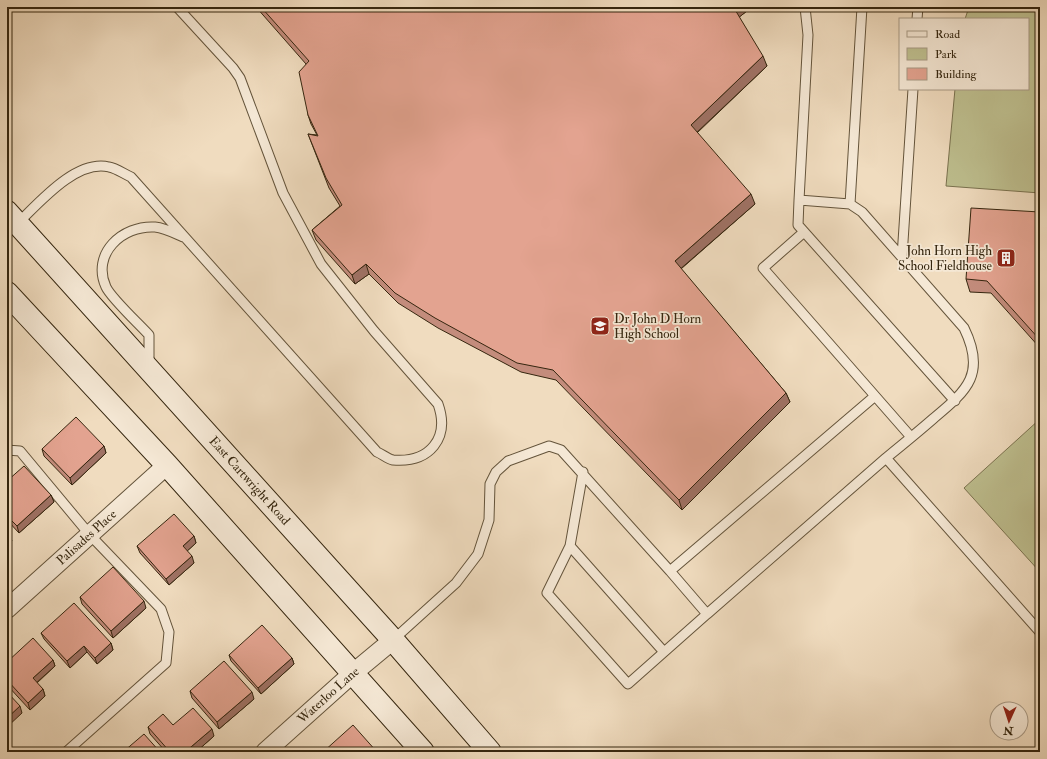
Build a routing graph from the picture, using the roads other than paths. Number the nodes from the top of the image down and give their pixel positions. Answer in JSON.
{"nodes":[{"id":1,"x":177,"y":7,"type":"edge"},
{"id":2,"x":805,"y":7,"type":"edge"},
{"id":3,"x":862,"y":7,"type":"edge"},
{"id":4,"x":918,"y":7,"type":"edge"},
{"id":5,"x":917,"y":18,"type":"edge"},
{"id":6,"x":913,"y":90,"type":"edge"},
{"id":7,"x":799,"y":200,"type":"junction"},
{"id":8,"x":850,"y":204,"type":"junction"},
{"id":9,"x":10,"y":223,"type":"edge"},
{"id":10,"x":804,"y":232,"type":"junction"},
{"id":11,"x":189,"y":240,"type":"junction"},
{"id":12,"x":902,"y":257,"type":"junction"},
{"id":13,"x":7,"y":293,"type":"edge"},
{"id":14,"x":149,"y":370,"type":"junction"},
{"id":15,"x":875,"y":396,"type":"junction"},
{"id":16,"x":955,"y":401,"type":"junction"},
{"id":17,"x":911,"y":437,"type":"junction"},
{"id":18,"x":7,"y":450,"type":"edge"},
{"id":19,"x":886,"y":458,"type":"junction"},
{"id":20,"x":167,"y":465,"type":"junction"},
{"id":21,"x":583,"y":472,"type":"junction"},
{"id":22,"x":90,"y":535,"type":"junction"},
{"id":23,"x":570,"y":546,"type":"junction"},
{"id":24,"x":670,"y":571,"type":"junction"},
{"id":25,"x":7,"y":610,"type":"edge"},
{"id":26,"x":707,"y":614,"type":"junction"},
{"id":27,"x":1040,"y":632,"type":"edge"},
{"id":28,"x":393,"y":640,"type":"junction"},
{"id":29,"x":664,"y":652,"type":"junction"},
{"id":30,"x":352,"y":674,"type":"junction"},
{"id":31,"x":274,"y":749,"type":"edge"},
{"id":32,"x":66,"y":752,"type":"edge"},
{"id":33,"x":423,"y":752,"type":"edge"},
{"id":34,"x":490,"y":752,"type":"edge"}],
"edges":[{"from":1,"to":11,"type":"lane"},
{"from":2,"to":7,"type":"lane"},
{"from":3,"to":8,"type":"lane"},
{"from":4,"to":5,"type":"lane"},
{"from":6,"to":12,"type":"lane"},
{"from":7,"to":8,"type":"lane"},
{"from":7,"to":10,"type":"lane"},
{"from":8,"to":12,"type":"lane"},
{"from":9,"to":11,"type":"lane"},
{"from":9,"to":14,"type":"main road","name":"East Cartwright Road"},
{"from":10,"to":15,"type":"lane"},
{"from":10,"to":16,"type":"lane"},
{"from":11,"to":14,"type":"lane"},
{"from":12,"to":16,"type":"lane"},
{"from":13,"to":20,"type":"main road"},
{"from":14,"to":28,"type":"main road","name":"East Cartwright Road"},
{"from":15,"to":17,"type":"lane"},
{"from":15,"to":24,"type":"lane"},
{"from":16,"to":17,"type":"lane"},
{"from":17,"to":19,"type":"lane"},
{"from":18,"to":22,"type":"lane"},
{"from":19,"to":26,"type":"lane"},
{"from":19,"to":27,"type":"lane"},
{"from":20,"to":22,"type":"street","name":"Palisades Place"},
{"from":20,"to":30,"type":"main road"},
{"from":21,"to":23,"type":"lane"},
{"from":21,"to":24,"type":"lane"},
{"from":21,"to":28,"type":"lane"},
{"from":22,"to":25,"type":"street","name":"Palisades Place"},
{"from":22,"to":32,"type":"lane"},
{"from":23,"to":29,"type":"lane"},
{"from":23,"to":29,"type":"lane"},
{"from":24,"to":26,"type":"lane"},
{"from":26,"to":29,"type":"lane"},
{"from":28,"to":30,"type":"street","name":"Waterloo Lane"},
{"from":28,"to":34,"type":"main road","name":"East Cartwright Road"},
{"from":30,"to":31,"type":"street","name":"Waterloo Lane"},
{"from":30,"to":33,"type":"main road"}]}
